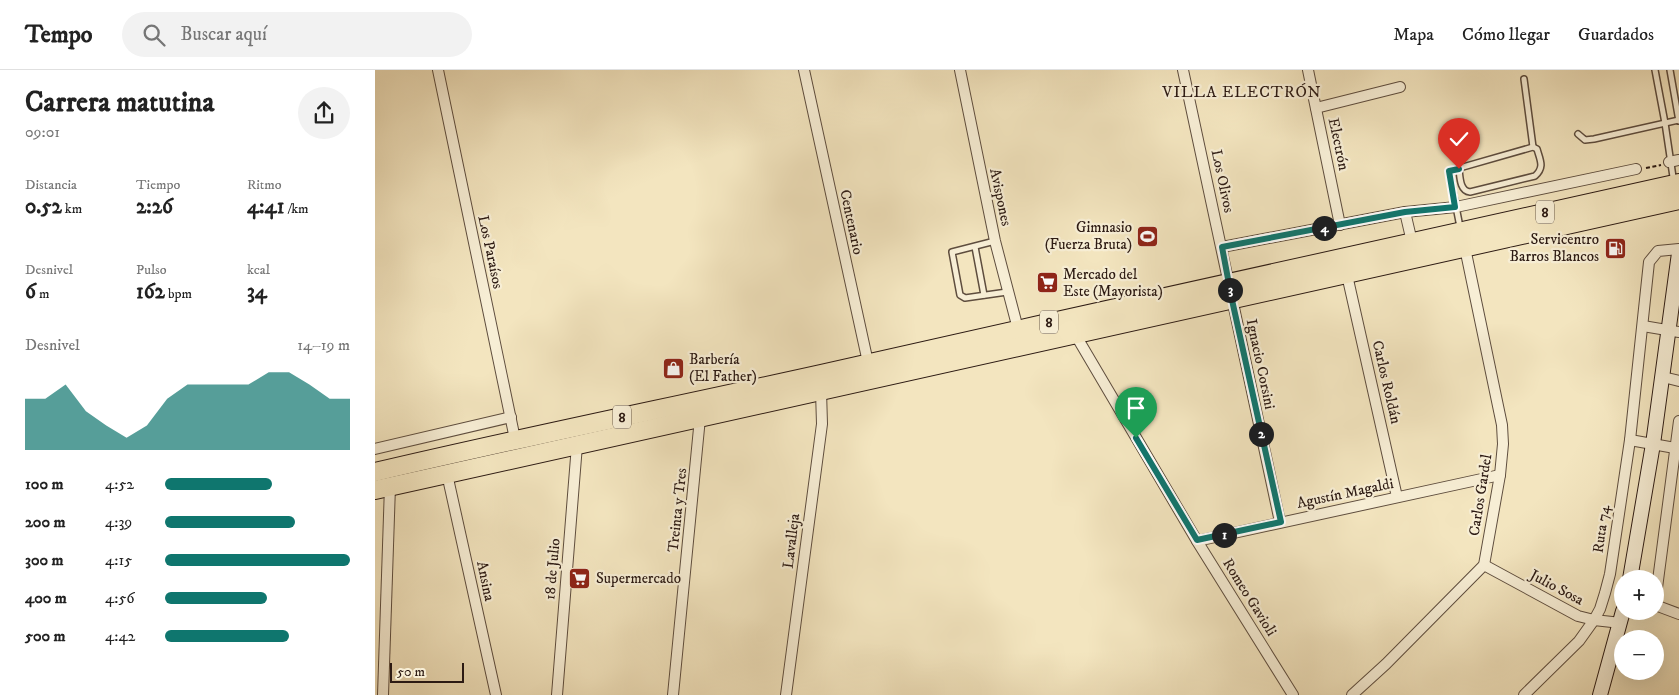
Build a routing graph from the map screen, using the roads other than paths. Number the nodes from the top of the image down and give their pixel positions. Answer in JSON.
{"nodes":[{"id":1,"x":438,"y":70,"type":"edge"},
{"id":2,"x":804,"y":70,"type":"edge"},
{"id":3,"x":960,"y":70,"type":"edge"},
{"id":4,"x":1183,"y":70,"type":"edge"},
{"id":5,"x":1309,"y":70,"type":"edge"},
{"id":6,"x":1655,"y":70,"type":"edge"},
{"id":7,"x":1670,"y":70,"type":"edge"},
{"id":8,"x":1524,"y":79,"type":"dead end"},
{"id":9,"x":1400,"y":87,"type":"dead end"},
{"id":10,"x":1316,"y":108,"type":"junction"},
{"id":11,"x":1679,"y":120,"type":"edge"},
{"id":12,"x":1665,"y":123,"type":"junction"},
{"id":13,"x":1578,"y":134,"type":"dead end"},
{"id":14,"x":1533,"y":147,"type":"junction"},
{"id":15,"x":1674,"y":161,"type":"edge"},
{"id":16,"x":1459,"y":169,"type":"junction"},
{"id":17,"x":1636,"y":169,"type":"road end"},
{"id":18,"x":1679,"y":182,"type":"edge"},
{"id":19,"x":1679,"y":200,"type":"edge"},
{"id":20,"x":1455,"y":207,"type":"junction"},
{"id":21,"x":1405,"y":212,"type":"junction"},
{"id":22,"x":1340,"y":224,"type":"junction"},
{"id":23,"x":1461,"y":230,"type":"junction"},
{"id":24,"x":995,"y":241,"type":"junction"},
{"id":25,"x":1412,"y":242,"type":"junction"},
{"id":26,"x":975,"y":247,"type":"junction"},
{"id":27,"x":1222,"y":247,"type":"junction"},
{"id":28,"x":1465,"y":248,"type":"junction"},
{"id":29,"x":1679,"y":249,"type":"edge"},
{"id":30,"x":1679,"y":253,"type":"edge"},
{"id":31,"x":1347,"y":275,"type":"junction"},
{"id":32,"x":1230,"y":291,"type":"junction"},
{"id":33,"x":1007,"y":292,"type":"junction"},
{"id":34,"x":984,"y":295,"type":"junction"},
{"id":35,"x":1643,"y":326,"type":"junction"},
{"id":36,"x":1019,"y":329,"type":"junction"},
{"id":37,"x":1674,"y":331,"type":"edge"},
{"id":38,"x":1075,"y":334,"type":"junction"},
{"id":39,"x":870,"y":371,"type":"junction"},
{"id":40,"x":1663,"y":377,"type":"junction"},
{"id":41,"x":1679,"y":381,"type":"edge"},
{"id":42,"x":821,"y":391,"type":"junction"},
{"id":43,"x":511,"y":417,"type":"junction"},
{"id":44,"x":700,"y":418,"type":"junction"},
{"id":45,"x":1679,"y":421,"type":"edge"},
{"id":46,"x":515,"y":439,"type":"junction"},
{"id":47,"x":1630,"y":440,"type":"junction"},
{"id":48,"x":1653,"y":444,"type":"junction"},
{"id":49,"x":577,"y":445,"type":"junction"},
{"id":50,"x":375,"y":448,"type":"edge"},
{"id":51,"x":1675,"y":448,"type":"junction"},
{"id":52,"x":375,"y":472,"type":"edge"},
{"id":53,"x":447,"y":474,"type":"junction"},
{"id":54,"x":1500,"y":475,"type":"junction"},
{"id":55,"x":382,"y":488,"type":"edge"},
{"id":56,"x":1674,"y":492,"type":"edge"},
{"id":57,"x":1397,"y":497,"type":"junction"},
{"id":58,"x":1281,"y":522,"type":"junction"},
{"id":59,"x":1197,"y":540,"type":"junction"},
{"id":60,"x":1484,"y":565,"type":"junction"},
{"id":61,"x":1632,"y":570,"type":"edge"},
{"id":62,"x":1661,"y":570,"type":"edge"},
{"id":63,"x":1664,"y":608,"type":"edge"},
{"id":64,"x":1679,"y":614,"type":"edge"},
{"id":65,"x":1614,"y":618,"type":"edge"},
{"id":66,"x":1594,"y":620,"type":"junction"},
{"id":67,"x":1621,"y":620,"type":"edge"},
{"id":68,"x":383,"y":695,"type":"edge"},
{"id":69,"x":496,"y":695,"type":"edge"},
{"id":70,"x":557,"y":695,"type":"edge"},
{"id":71,"x":673,"y":695,"type":"edge"},
{"id":72,"x":787,"y":695,"type":"edge"},
{"id":73,"x":1293,"y":695,"type":"edge"},
{"id":74,"x":1352,"y":695,"type":"edge"},
{"id":75,"x":1524,"y":695,"type":"edge"},
{"id":76,"x":1600,"y":695,"type":"edge"}],
"edges":[{"from":1,"to":43,"type":"street","name":"Los Paraísos"},
{"from":2,"to":39,"type":"street","name":"Centenario"},
{"from":3,"to":24,"type":"street","name":"Avispones"},
{"from":4,"to":27,"type":"street","name":"Los Olivos"},
{"from":5,"to":10,"type":"street","name":"Electrón"},
{"from":6,"to":12,"type":"lane"},
{"from":7,"to":11,"type":"lane"},
{"from":8,"to":14,"type":"lane"},
{"from":9,"to":10,"type":"street"},
{"from":10,"to":22,"type":"street","name":"Electrón"},
{"from":11,"to":12,"type":"lane"},
{"from":12,"to":13,"type":"lane"},
{"from":12,"to":15,"type":"lane"},
{"from":14,"to":16,"type":"lane"},
{"from":14,"to":16,"type":"lane"},
{"from":15,"to":18,"type":"lane"},
{"from":16,"to":20,"type":"lane"},
{"from":17,"to":20,"type":"street"},
{"from":18,"to":23,"type":"highway","number":"8"},
{"from":19,"to":28,"type":"highway","number":"8"},
{"from":20,"to":21,"type":"street"},
{"from":20,"to":23,"type":"lane"},
{"from":21,"to":22,"type":"street"},
{"from":21,"to":25,"type":"street"},
{"from":22,"to":27,"type":"street"},
{"from":23,"to":25,"type":"highway","number":"8"},
{"from":24,"to":26,"type":"lane"},
{"from":24,"to":33,"type":"street","name":"Avispones"},
{"from":25,"to":32,"type":"highway","number":"8"},
{"from":26,"to":34,"type":"lane"},
{"from":26,"to":34,"type":"lane"},
{"from":27,"to":32,"type":"street","name":"Los Olivos"},
{"from":28,"to":31,"type":"highway","number":"8"},
{"from":28,"to":54,"type":"street","name":"Carlos Gardel"},
{"from":29,"to":35,"type":"street","name":"Ruta 74"},
{"from":30,"to":37,"type":"street"},
{"from":31,"to":32,"type":"highway","number":"8"},
{"from":31,"to":57,"type":"street","name":"Carlos Roldán"},
{"from":32,"to":36,"type":"highway","number":"8"},
{"from":32,"to":38,"type":"highway","number":"8"},
{"from":32,"to":58,"type":"street","name":"Ignacio Corsini"},
{"from":33,"to":34,"type":"lane"},
{"from":33,"to":36,"type":"street","name":"Avispones"},
{"from":35,"to":37,"type":"street"},
{"from":35,"to":47,"type":"street","name":"Ruta 74"},
{"from":36,"to":39,"type":"highway","number":"8"},
{"from":37,"to":40,"type":"street"},
{"from":38,"to":39,"type":"highway","number":"8"},
{"from":38,"to":59,"type":"street","name":"Romeo Gavioli"},
{"from":39,"to":42,"type":"highway","number":"8"},
{"from":39,"to":46,"type":"highway","number":"8"},
{"from":40,"to":41,"type":"street"},
{"from":40,"to":48,"type":"street"},
{"from":42,"to":44,"type":"highway","number":"8"},
{"from":42,"to":72,"type":"street","name":"Lavalleja"},
{"from":43,"to":46,"type":"street","name":"Los Paraísos"},
{"from":43,"to":50,"type":"street"},
{"from":44,"to":49,"type":"highway","number":"8"},
{"from":44,"to":71,"type":"street","name":"Treinta y Tres"},
{"from":45,"to":51,"type":"street"},
{"from":46,"to":52,"type":"highway","number":"8"},
{"from":47,"to":48,"type":"street"},
{"from":47,"to":66,"type":"street","name":"Ruta 74"},
{"from":48,"to":51,"type":"street"},
{"from":48,"to":61,"type":"street"},
{"from":49,"to":53,"type":"highway","number":"8"},
{"from":49,"to":70,"type":"street","name":"18 de Julio"},
{"from":51,"to":56,"type":"street"},
{"from":53,"to":55,"type":"highway","number":"8"},
{"from":53,"to":69,"type":"street","name":"Ansina"},
{"from":54,"to":57,"type":"street","name":"Agustín Magaldi"},
{"from":54,"to":60,"type":"street","name":"Carlos Gardel"},
{"from":55,"to":68,"type":"street"},
{"from":56,"to":62,"type":"street"},
{"from":57,"to":58,"type":"street","name":"Agustín Magaldi"},
{"from":58,"to":59,"type":"street","name":"Agustín Magaldi"},
{"from":59,"to":73,"type":"street","name":"Romeo Gavioli"},
{"from":60,"to":66,"type":"street","name":"Julio Sosa"},
{"from":60,"to":74,"type":"street"},
{"from":63,"to":64,"type":"street"},
{"from":65,"to":66,"type":"street","name":"Julio Sosa"},
{"from":66,"to":75,"type":"street","name":"Ruta 74"},
{"from":67,"to":76,"type":"street"}]}
